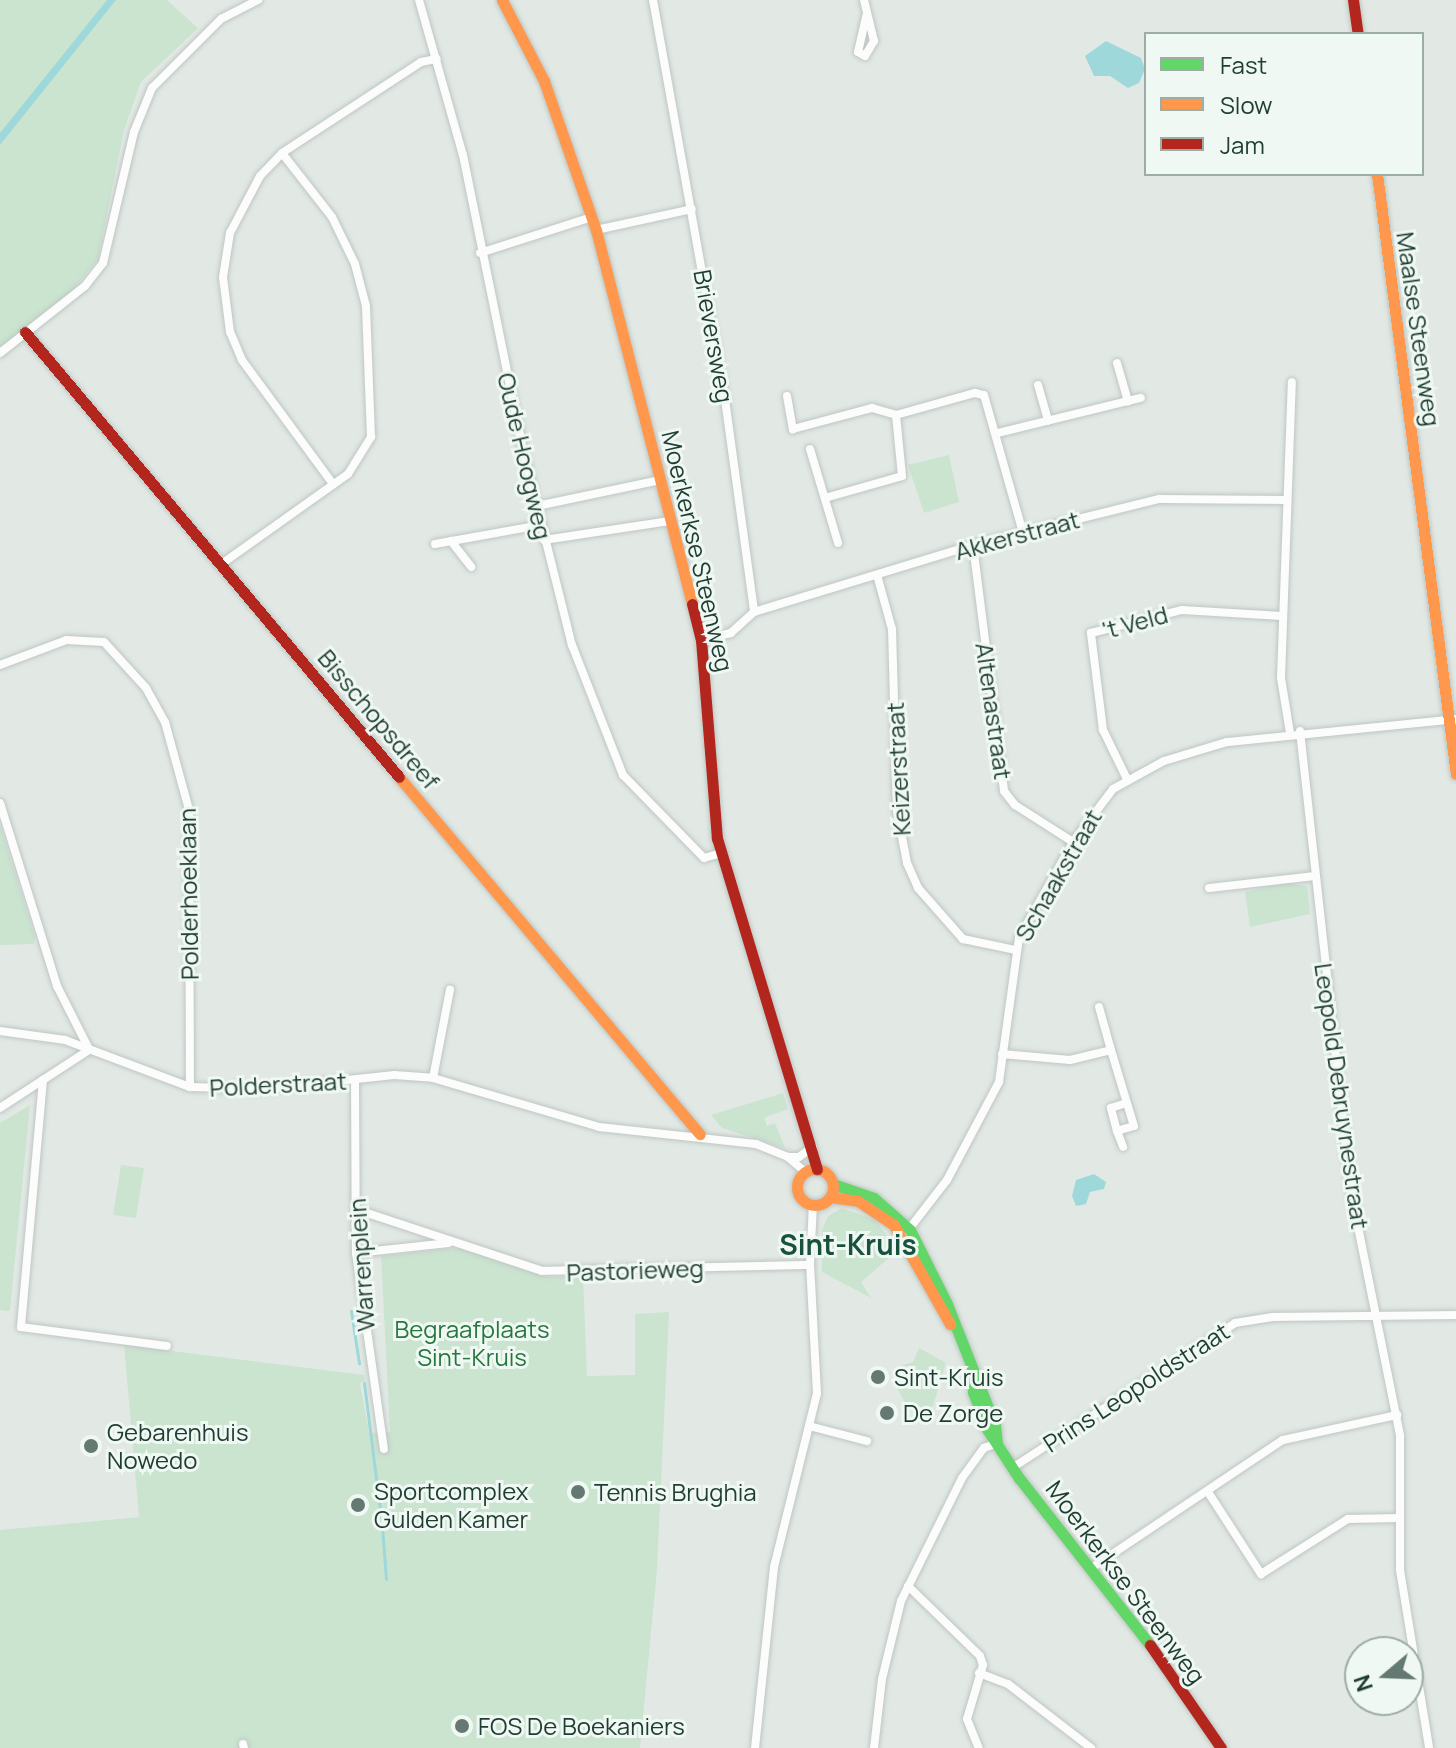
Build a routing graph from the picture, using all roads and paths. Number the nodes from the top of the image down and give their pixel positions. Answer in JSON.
{"nodes":[{"id":1,"x":258,"y":0,"type":"edge"},
{"id":2,"x":419,"y":0,"type":"edge"},
{"id":3,"x":502,"y":0,"type":"edge"},
{"id":4,"x":653,"y":0,"type":"edge"},
{"id":5,"x":864,"y":0,"type":"edge"},
{"id":6,"x":1353,"y":0,"type":"edge"},
{"id":7,"x":866,"y":16,"type":"dead end"},
{"id":8,"x":1358,"y":32,"type":"edge"},
{"id":9,"x":437,"y":59,"type":"junction"},
{"id":10,"x":282,"y":153,"type":"junction"},
{"id":11,"x":1377,"y":176,"type":"edge"},
{"id":12,"x":692,"y":209,"type":"junction"},
{"id":13,"x":592,"y":217,"type":"junction"},
{"id":14,"x":596,"y":230,"type":"junction"},
{"id":15,"x":480,"y":253,"type":"junction"},
{"id":16,"x":25,"y":332,"type":"junction"},
{"id":17,"x":0,"y":353,"type":"edge"},
{"id":18,"x":1117,"y":363,"type":"dead end"},
{"id":19,"x":1292,"y":382,"type":"dead end"},
{"id":20,"x":1038,"y":385,"type":"dead end"},
{"id":21,"x":787,"y":396,"type":"dead end"},
{"id":22,"x":1141,"y":398,"type":"dead end"},
{"id":23,"x":1128,"y":401,"type":"junction"},
{"id":24,"x":896,"y":415,"type":"junction"},
{"id":25,"x":1048,"y":421,"type":"junction"},
{"id":26,"x":998,"y":433,"type":"junction"},
{"id":27,"x":810,"y":449,"type":"dead end"},
{"id":28,"x":660,"y":480,"type":"junction"},
{"id":29,"x":333,"y":484,"type":"junction"},
{"id":30,"x":825,"y":498,"type":"junction"},
{"id":31,"x":1287,"y":500,"type":"junction"},
{"id":32,"x":537,"y":506,"type":"junction"},
{"id":33,"x":670,"y":521,"type":"junction"},
{"id":34,"x":541,"y":525,"type":"junction"},
{"id":35,"x":1023,"y":533,"type":"junction"},
{"id":36,"x":544,"y":540,"type":"junction"},
{"id":37,"x":451,"y":541,"type":"junction"},
{"id":38,"x":838,"y":543,"type":"dead end"},
{"id":39,"x":435,"y":544,"type":"dead end"},
{"id":40,"x":973,"y":545,"type":"junction"},
{"id":41,"x":220,"y":565,"type":"junction"},
{"id":42,"x":471,"y":567,"type":"dead end"},
{"id":43,"x":877,"y":575,"type":"junction"},
{"id":44,"x":754,"y":612,"type":"junction"},
{"id":45,"x":1282,"y":616,"type":"junction"},
{"id":46,"x":701,"y":640,"type":"junction"},
{"id":47,"x":0,"y":665,"type":"edge"},
{"id":48,"x":1453,"y":720,"type":"edge"},
{"id":49,"x":1300,"y":731,"type":"junction"},
{"id":50,"x":1290,"y":733,"type":"junction"},
{"id":51,"x":1456,"y":774,"type":"edge"},
{"id":52,"x":1127,"y":779,"type":"junction"},
{"id":53,"x":0,"y":803,"type":"edge"},
{"id":54,"x":1073,"y":842,"type":"junction"},
{"id":55,"x":721,"y":853,"type":"junction"},
{"id":56,"x":1315,"y":876,"type":"junction"},
{"id":57,"x":1209,"y":888,"type":"dead end"},
{"id":58,"x":1015,"y":950,"type":"junction"},
{"id":59,"x":450,"y":990,"type":"dead end"},
{"id":60,"x":1099,"y":1007,"type":"dead end"},
{"id":61,"x":0,"y":1031,"type":"edge"},
{"id":62,"x":89,"y":1050,"type":"junction"},
{"id":63,"x":1111,"y":1050,"type":"junction"},
{"id":64,"x":1002,"y":1054,"type":"junction"},
{"id":65,"x":433,"y":1078,"type":"junction"},
{"id":66,"x":43,"y":1080,"type":"junction"},
{"id":67,"x":355,"y":1080,"type":"junction"},
{"id":68,"x":190,"y":1087,"type":"junction"},
{"id":69,"x":1126,"y":1103,"type":"junction"},
{"id":70,"x":0,"y":1108,"type":"edge"},
{"id":71,"x":1117,"y":1131,"type":"junction"},
{"id":72,"x":700,"y":1134,"type":"junction"},
{"id":73,"x":813,"y":1146,"type":"junction"},
{"id":74,"x":1123,"y":1147,"type":"dead end"},
{"id":75,"x":788,"y":1157,"type":"junction"},
{"id":76,"x":817,"y":1169,"type":"junction"},
{"id":77,"x":805,"y":1172,"type":"junction"},
{"id":78,"x":833,"y":1184,"type":"junction"},
{"id":79,"x":830,"y":1197,"type":"junction"},
{"id":80,"x":813,"y":1204,"type":"junction"},
{"id":81,"x":355,"y":1209,"type":"junction"},
{"id":82,"x":906,"y":1232,"type":"junction"},
{"id":83,"x":452,"y":1242,"type":"junction"},
{"id":84,"x":356,"y":1253,"type":"junction"},
{"id":85,"x":810,"y":1265,"type":"junction"},
{"id":86,"x":1377,"y":1315,"type":"junction"},
{"id":87,"x":1456,"y":1315,"type":"edge"},
{"id":88,"x":167,"y":1346,"type":"dead end"},
{"id":89,"x":1397,"y":1415,"type":"junction"},
{"id":90,"x":809,"y":1426,"type":"junction"},
{"id":91,"x":867,"y":1441,"type":"dead end"},
{"id":92,"x":997,"y":1443,"type":"junction"},
{"id":93,"x":384,"y":1449,"type":"dead end"},
{"id":94,"x":1012,"y":1468,"type":"junction"},
{"id":95,"x":1208,"y":1492,"type":"junction"},
{"id":96,"x":1399,"y":1518,"type":"junction"},
{"id":97,"x":1090,"y":1569,"type":"junction"},
{"id":98,"x":908,"y":1586,"type":"junction"},
{"id":99,"x":979,"y":1673,"type":"junction"},
{"id":100,"x":755,"y":1748,"type":"edge"},
{"id":101,"x":874,"y":1748,"type":"edge"},
{"id":102,"x":979,"y":1748,"type":"edge"},
{"id":103,"x":1091,"y":1748,"type":"edge"},
{"id":104,"x":1221,"y":1748,"type":"edge"},
{"id":105,"x":1429,"y":1748,"type":"edge"}],
"edges":[{"from":1,"to":16,"type":"street"},
{"from":2,"to":9,"type":"street","name":"Oude Hoogweg"},
{"from":3,"to":13,"type":"street","name":"Moerkerkse Steenweg"},
{"from":4,"to":12,"type":"street","name":"Brieversweg"},
{"from":5,"to":7,"type":"street"},
{"from":6,"to":8,"type":"street"},
{"from":9,"to":10,"type":"street"},
{"from":9,"to":15,"type":"street","name":"Oude Hoogweg"},
{"from":10,"to":29,"type":"street"},
{"from":10,"to":29,"type":"street"},
{"from":11,"to":48,"type":"street","name":"Maalse Steenweg"},
{"from":12,"to":14,"type":"street"},
{"from":12,"to":44,"type":"street","name":"Brieversweg"},
{"from":13,"to":14,"type":"street","name":"Moerkerkse Steenweg"},
{"from":13,"to":15,"type":"street"},
{"from":14,"to":28,"type":"street","name":"Moerkerkse Steenweg"},
{"from":15,"to":32,"type":"street","name":"Oude Hoogweg"},
{"from":16,"to":17,"type":"street"},
{"from":16,"to":41,"type":"street","name":"Bisschopsdreef"},
{"from":18,"to":23,"type":"street"},
{"from":19,"to":31,"type":"street"},
{"from":20,"to":25,"type":"street"},
{"from":21,"to":24,"type":"street"},
{"from":22,"to":23,"type":"street"},
{"from":23,"to":25,"type":"street"},
{"from":24,"to":26,"type":"street"},
{"from":24,"to":30,"type":"street"},
{"from":25,"to":26,"type":"street"},
{"from":26,"to":35,"type":"street"},
{"from":27,"to":30,"type":"street"},
{"from":28,"to":32,"type":"street"},
{"from":28,"to":33,"type":"street","name":"Moerkerkse Steenweg"},
{"from":29,"to":41,"type":"street"},
{"from":30,"to":38,"type":"street"},
{"from":31,"to":35,"type":"street","name":"Akkerstraat"},
{"from":31,"to":45,"type":"street"},
{"from":32,"to":34,"type":"street","name":"Oude Hoogweg"},
{"from":33,"to":36,"type":"street"},
{"from":33,"to":46,"type":"street","name":"Moerkerkse Steenweg"},
{"from":34,"to":36,"type":"street","name":"Oude Hoogweg"},
{"from":34,"to":37,"type":"street"},
{"from":35,"to":40,"type":"street","name":"Akkerstraat"},
{"from":36,"to":55,"type":"street","name":"Oude Hoogweg"},
{"from":37,"to":39,"type":"street"},
{"from":37,"to":42,"type":"street"},
{"from":40,"to":43,"type":"street","name":"Akkerstraat"},
{"from":40,"to":54,"type":"street","name":"Altenastraat"},
{"from":41,"to":72,"type":"street","name":"Bisschopsdreef"},
{"from":43,"to":44,"type":"street","name":"Akkerstraat"},
{"from":43,"to":58,"type":"street","name":"Keizerstraat"},
{"from":44,"to":46,"type":"street"},
{"from":45,"to":50,"type":"street"},
{"from":45,"to":52,"type":"street","name":"'t Veld"},
{"from":46,"to":55,"type":"street","name":"Moerkerkse Steenweg"},
{"from":47,"to":68,"type":"street","name":"Polderhoeklaan"},
{"from":48,"to":49,"type":"street","name":"Schaakstraat"},
{"from":48,"to":51,"type":"street","name":"Maalse Steenweg"},
{"from":49,"to":50,"type":"street","name":"Schaakstraat"},
{"from":49,"to":56,"type":"street","name":"Leopold Debruynestraat"},
{"from":50,"to":52,"type":"street","name":"Schaakstraat"},
{"from":52,"to":54,"type":"street","name":"Schaakstraat"},
{"from":53,"to":62,"type":"street"},
{"from":54,"to":58,"type":"street","name":"Schaakstraat"},
{"from":55,"to":73,"type":"street","name":"Moerkerkse Steenweg"},
{"from":56,"to":57,"type":"street"},
{"from":56,"to":86,"type":"street","name":"Leopold Debruynestraat"},
{"from":58,"to":64,"type":"street","name":"Schaakstraat"},
{"from":59,"to":65,"type":"street"},
{"from":60,"to":63,"type":"street"},
{"from":61,"to":62,"type":"street","name":"Polderstraat"},
{"from":62,"to":66,"type":"street"},
{"from":62,"to":68,"type":"street","name":"Polderstraat"},
{"from":63,"to":64,"type":"street"},
{"from":63,"to":69,"type":"street"},
{"from":64,"to":82,"type":"street","name":"Schaakstraat"},
{"from":65,"to":67,"type":"street","name":"Polderstraat"},
{"from":65,"to":72,"type":"street","name":"Polderstraat"},
{"from":66,"to":70,"type":"street"},
{"from":66,"to":88,"type":"street"},
{"from":67,"to":68,"type":"street","name":"Polderstraat"},
{"from":67,"to":81,"type":"street","name":"Warrenplein"},
{"from":69,"to":71,"type":"street"},
{"from":69,"to":71,"type":"street"},
{"from":71,"to":74,"type":"street"},
{"from":72,"to":75,"type":"street","name":"Polderstraat"},
{"from":73,"to":75,"type":"street"},
{"from":73,"to":76,"type":"street","name":"Moerkerkse Steenweg"},
{"from":75,"to":77,"type":"street","name":"Polderstraat"},
{"from":76,"to":77,"type":"street"},
{"from":76,"to":78,"type":"street"},
{"from":77,"to":80,"type":"street"},
{"from":78,"to":79,"type":"street"},
{"from":78,"to":82,"type":"street","name":"Moerkerkse Steenweg"},
{"from":79,"to":80,"type":"street"},
{"from":79,"to":82,"type":"street","name":"Moerkerkse Steenweg"},
{"from":80,"to":85,"type":"street"},
{"from":81,"to":83,"type":"street","name":"Pastorieweg"},
{"from":81,"to":84,"type":"street","name":"Warrenplein"},
{"from":82,"to":92,"type":"street","name":"Moerkerkse Steenweg"},
{"from":83,"to":84,"type":"street"},
{"from":83,"to":85,"type":"street","name":"Pastorieweg"},
{"from":84,"to":93,"type":"street","name":"Warrenplein"},
{"from":85,"to":90,"type":"street"},
{"from":86,"to":87,"type":"street","name":"Prins Leopoldstraat"},
{"from":86,"to":89,"type":"street","name":"Leopold Debruynestraat"},
{"from":86,"to":94,"type":"street","name":"Prins Leopoldstraat"},
{"from":89,"to":95,"type":"street"},
{"from":89,"to":96,"type":"street","name":"Leopold Debruynestraat"},
{"from":90,"to":91,"type":"street"},
{"from":90,"to":100,"type":"street"},
{"from":92,"to":94,"type":"street","name":"Moerkerkse Steenweg"},
{"from":92,"to":98,"type":"street"},
{"from":94,"to":97,"type":"street","name":"Moerkerkse Steenweg"},
{"from":95,"to":96,"type":"street"},
{"from":95,"to":97,"type":"street"},
{"from":96,"to":105,"type":"street","name":"Leopold Debruynestraat"},
{"from":97,"to":104,"type":"street","name":"Moerkerkse Steenweg"},
{"from":98,"to":99,"type":"street"},
{"from":98,"to":101,"type":"street"},
{"from":99,"to":102,"type":"street"},
{"from":99,"to":103,"type":"street"}]}
